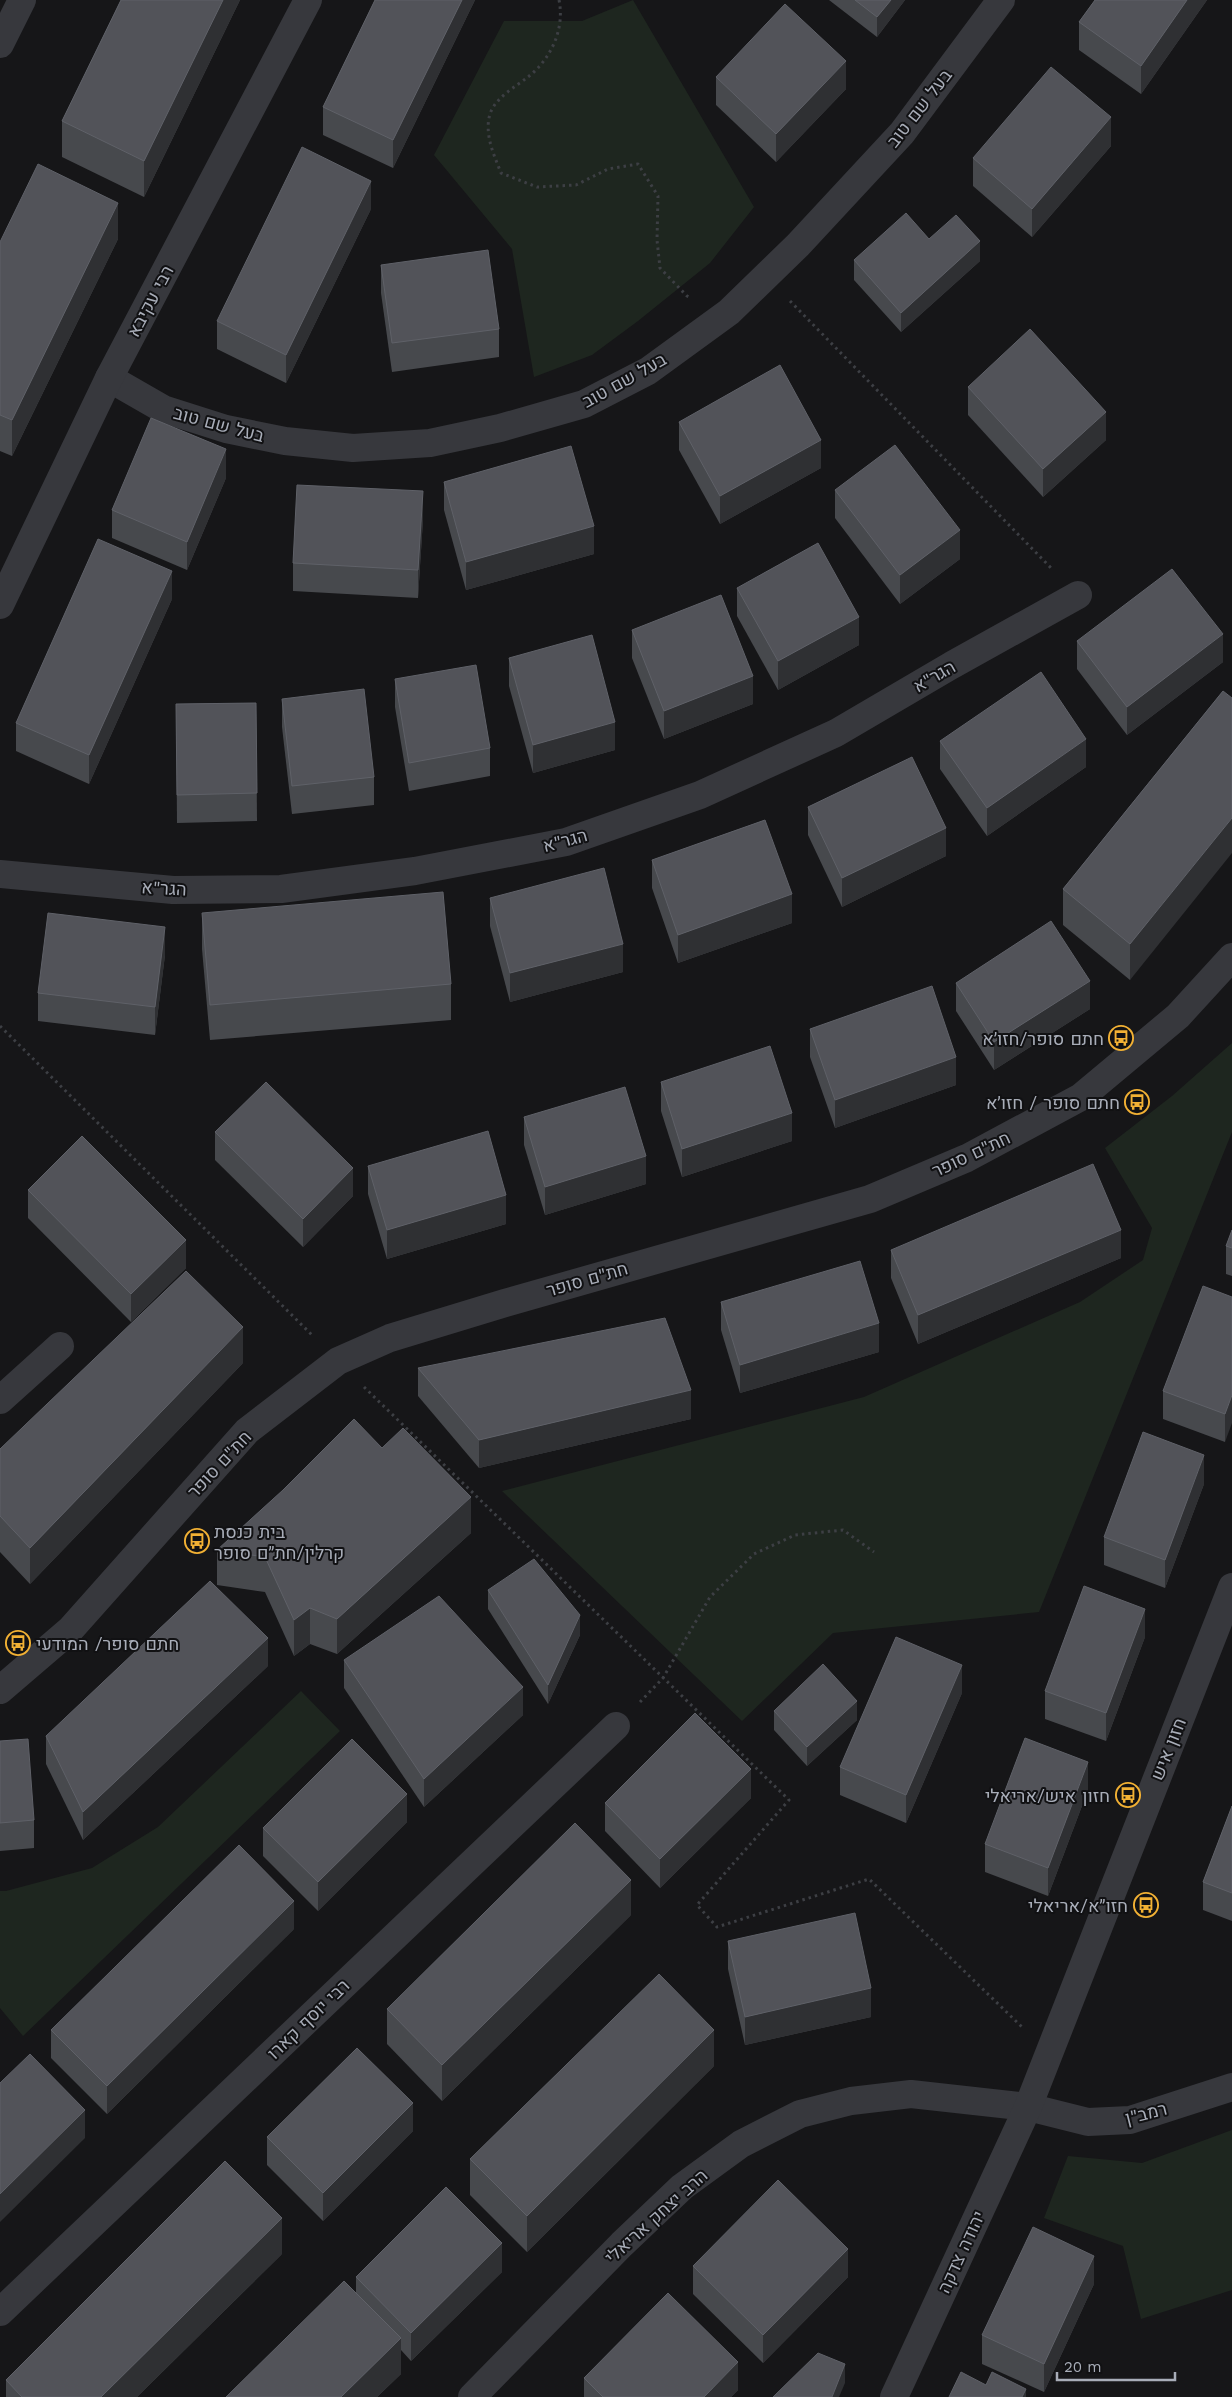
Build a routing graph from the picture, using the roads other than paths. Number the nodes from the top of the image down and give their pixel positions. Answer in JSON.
{"nodes":[{"id":1,"x":22,"y":0,"type":"edge"},
{"id":2,"x":308,"y":0,"type":"edge"},
{"id":3,"x":1001,"y":0,"type":"edge"},
{"id":4,"x":0,"y":44,"type":"edge"},
{"id":5,"x":109,"y":378,"type":"junction"},
{"id":6,"x":1078,"y":596,"type":"road end"},
{"id":7,"x":0,"y":605,"type":"edge"},
{"id":8,"x":0,"y":874,"type":"edge"},
{"id":9,"x":1232,"y":957,"type":"edge"},
{"id":10,"x":60,"y":1346,"type":"dead end"},
{"id":11,"x":0,"y":1400,"type":"edge"},
{"id":12,"x":1232,"y":1587,"type":"edge"},
{"id":13,"x":0,"y":1690,"type":"edge"},
{"id":14,"x":616,"y":1726,"type":"road end"},
{"id":15,"x":1232,"y":2087,"type":"edge"},
{"id":16,"x":1028,"y":2107,"type":"junction"},
{"id":17,"x":0,"y":2312,"type":"edge"},
{"id":18,"x":472,"y":2397,"type":"edge"},
{"id":19,"x":894,"y":2397,"type":"edge"}],
"edges":[{"from":1,"to":4,"type":"street"},
{"from":2,"to":5,"type":"street","name":"רבי עקיבא"},
{"from":3,"to":5,"type":"street","name":"בעל שם טוב"},
{"from":5,"to":7,"type":"street","name":"רבי עקיבא"},
{"from":6,"to":8,"type":"street","name":"הגר\"א"},
{"from":9,"to":13,"type":"street","name":"חת\"ם סופר"},
{"from":10,"to":11,"type":"street"},
{"from":12,"to":16,"type":"street","name":"חזון איש"},
{"from":14,"to":17,"type":"street","name":"רבי יוסף קארו"},
{"from":15,"to":16,"type":"street","name":"רמב\"ן"},
{"from":16,"to":18,"type":"street","name":"הרב יצחק אריאלי"},
{"from":16,"to":19,"type":"street","name":"יהודה צדקה"}]}
